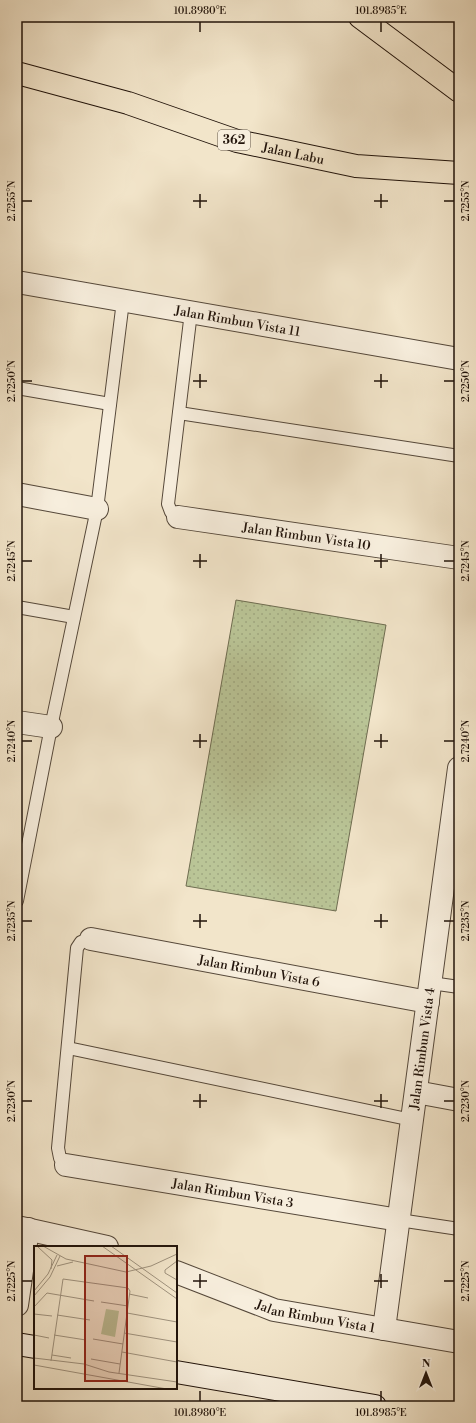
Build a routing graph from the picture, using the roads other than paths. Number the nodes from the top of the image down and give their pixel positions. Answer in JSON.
{"nodes":[{"id":1,"x":360,"y":17,"type":"edge"},
{"id":2,"x":17,"y":73,"type":"edge"},
{"id":3,"x":459,"y":90,"type":"edge"},
{"id":4,"x":459,"y":173,"type":"edge"},
{"id":5,"x":17,"y":282,"type":"edge"},
{"id":6,"x":123,"y":301,"type":"junction"},
{"id":7,"x":191,"y":312,"type":"junction"},
{"id":8,"x":459,"y":359,"type":"edge"},
{"id":9,"x":17,"y":388,"type":"edge"},
{"id":10,"x":110,"y":404,"type":"junction"},
{"id":11,"x":179,"y":413,"type":"junction"},
{"id":12,"x":459,"y":456,"type":"edge"},
{"id":13,"x":17,"y":494,"type":"edge"},
{"id":14,"x":97,"y":509,"type":"junction"},
{"id":15,"x":178,"y":516,"type":"joint"},
{"id":16,"x":459,"y":558,"type":"edge"},
{"id":17,"x":17,"y":607,"type":"edge"},
{"id":18,"x":74,"y":617,"type":"junction"},
{"id":19,"x":17,"y":722,"type":"edge"},
{"id":20,"x":51,"y":727,"type":"junction"},
{"id":21,"x":459,"y":768,"type":"edge"},
{"id":22,"x":23,"y":840,"type":"edge"},
{"id":23,"x":452,"y":871,"type":"edge"},
{"id":24,"x":17,"y":900,"type":"edge"},
{"id":25,"x":91,"y":939,"type":"joint"},
{"id":26,"x":459,"y":987,"type":"edge"},
{"id":27,"x":429,"y":992,"type":"junction"},
{"id":28,"x":68,"y":1048,"type":"junction"},
{"id":29,"x":416,"y":1092,"type":"junction"},
{"id":30,"x":459,"y":1100,"type":"edge"},
{"id":31,"x":412,"y":1120,"type":"junction"},
{"id":32,"x":66,"y":1165,"type":"joint"},
{"id":33,"x":399,"y":1220,"type":"junction"},
{"id":34,"x":22,"y":1228,"type":"edge"},
{"id":35,"x":459,"y":1229,"type":"edge"},
{"id":36,"x":103,"y":1246,"type":"edge"},
{"id":37,"x":177,"y":1272,"type":"edge"},
{"id":38,"x":17,"y":1305,"type":"edge"},
{"id":39,"x":384,"y":1329,"type":"junction"},
{"id":40,"x":459,"y":1342,"type":"edge"},
{"id":41,"x":17,"y":1344,"type":"edge"},
{"id":42,"x":34,"y":1347,"type":"edge"},
{"id":43,"x":177,"y":1372,"type":"edge"},
{"id":44,"x":375,"y":1406,"type":"edge"}],
"edges":[{"from":1,"to":3,"type":"main road"},
{"from":2,"to":4,"type":"main road","name":"Jalan Labu","number":"362"},
{"from":5,"to":6,"type":"street","name":"Jalan Rimbun Vista 11"},
{"from":6,"to":7,"type":"street","name":"Jalan Rimbun Vista 11"},
{"from":6,"to":10,"type":"lane"},
{"from":7,"to":8,"type":"street","name":"Jalan Rimbun Vista 11"},
{"from":7,"to":11,"type":"lane"},
{"from":9,"to":10,"type":"lane"},
{"from":10,"to":14,"type":"lane"},
{"from":11,"to":12,"type":"lane"},
{"from":11,"to":15,"type":"lane"},
{"from":13,"to":14,"type":"street"},
{"from":14,"to":18,"type":"lane"},
{"from":15,"to":16,"type":"street","name":"Jalan Rimbun Vista 10"},
{"from":17,"to":18,"type":"lane"},
{"from":18,"to":20,"type":"lane"},
{"from":19,"to":20,"type":"street"},
{"from":20,"to":22,"type":"lane"},
{"from":21,"to":23,"type":"street","name":"Jalan Rimbun Vista 4"},
{"from":22,"to":24,"type":"lane"},
{"from":23,"to":27,"type":"street","name":"Jalan Rimbun Vista 4"},
{"from":25,"to":27,"type":"street","name":"Jalan Rimbun Vista 6"},
{"from":25,"to":28,"type":"lane"},
{"from":26,"to":27,"type":"lane"},
{"from":27,"to":29,"type":"street","name":"Jalan Rimbun Vista 4"},
{"from":28,"to":31,"type":"lane"},
{"from":28,"to":32,"type":"lane"},
{"from":29,"to":30,"type":"street"},
{"from":29,"to":31,"type":"street","name":"Jalan Rimbun Vista 4"},
{"from":31,"to":33,"type":"street","name":"Jalan Rimbun Vista 4"},
{"from":32,"to":33,"type":"street","name":"Jalan Rimbun Vista 3"},
{"from":33,"to":35,"type":"lane"},
{"from":33,"to":39,"type":"street","name":"Jalan Rimbun Vista 4"},
{"from":34,"to":36,"type":"street"},
{"from":34,"to":38,"type":"street"},
{"from":37,"to":39,"type":"street","name":"Jalan Rimbun Vista 1"},
{"from":39,"to":40,"type":"street","name":"Jalan Rimbun Vista 1"},
{"from":41,"to":42,"type":"street"},
{"from":43,"to":44,"type":"street"}]}
